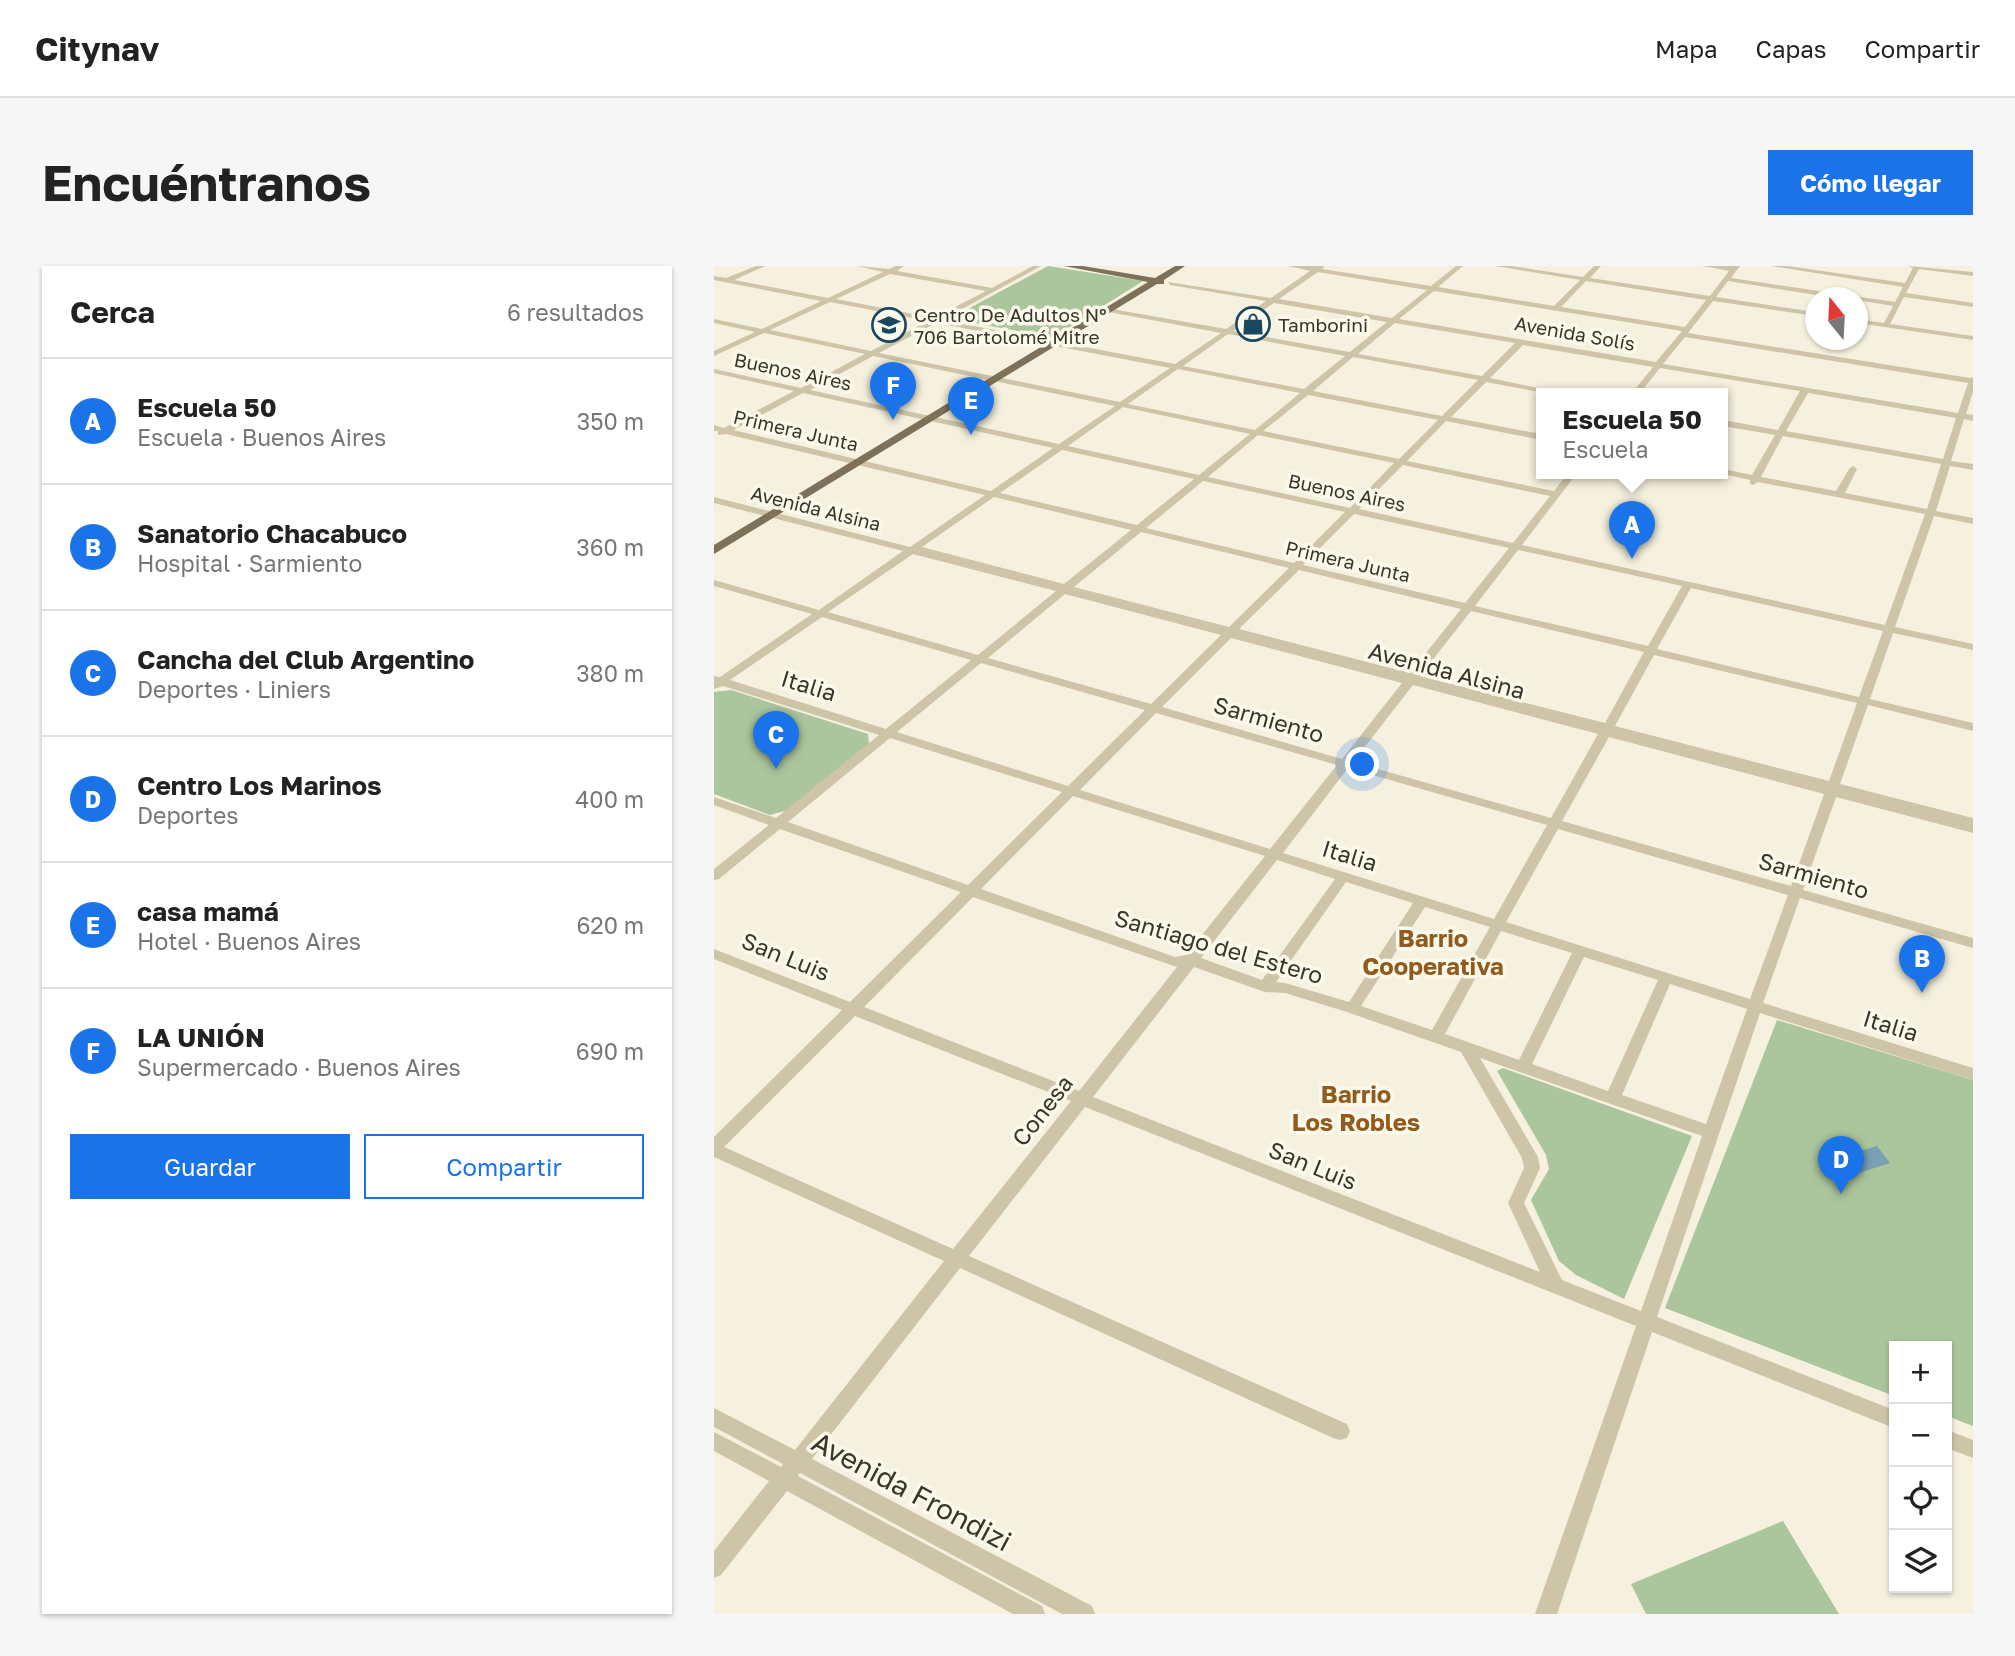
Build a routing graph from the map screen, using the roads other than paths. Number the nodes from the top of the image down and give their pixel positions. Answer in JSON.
{"nodes":[{"id":1,"x":762,"y":266,"type":"edge"},
{"id":2,"x":860,"y":266,"type":"edge"},
{"id":3,"x":901,"y":266,"type":"edge"},
{"id":4,"x":1038,"y":266,"type":"edge"},
{"id":5,"x":1068,"y":266,"type":"edge"},
{"id":6,"x":1083,"y":266,"type":"edge"},
{"id":7,"x":1181,"y":266,"type":"edge"},
{"id":8,"x":1292,"y":266,"type":"edge"},
{"id":9,"x":1460,"y":266,"type":"edge"},
{"id":10,"x":1498,"y":266,"type":"edge"},
{"id":11,"x":1598,"y":266,"type":"edge"},
{"id":12,"x":1706,"y":266,"type":"edge"},
{"id":13,"x":1774,"y":266,"type":"edge"},
{"id":14,"x":1911,"y":266,"type":"edge"},
{"id":15,"x":1917,"y":267,"type":"edge"},
{"id":16,"x":1319,"y":268,"type":"edge"},
{"id":17,"x":1735,"y":268,"type":"edge"},
{"id":18,"x":1825,"y":270,"type":"edge"},
{"id":19,"x":889,"y":271,"type":"junction"},
{"id":20,"x":1973,"y":274,"type":"edge"},
{"id":21,"x":714,"y":278,"type":"edge"},
{"id":22,"x":1584,"y":279,"type":"junction"},
{"id":23,"x":1726,"y":279,"type":"junction"},
{"id":24,"x":1161,"y":280,"type":"junction"},
{"id":25,"x":728,"y":281,"type":"junction"},
{"id":26,"x":1907,"y":285,"type":"junction"},
{"id":27,"x":714,"y":286,"type":"edge"},
{"id":28,"x":1814,"y":287,"type":"edge"},
{"id":29,"x":1432,"y":289,"type":"junction"},
{"id":30,"x":993,"y":290,"type":"junction"},
{"id":31,"x":1805,"y":290,"type":"edge"},
{"id":32,"x":1902,"y":295,"type":"junction"},
{"id":33,"x":1711,"y":298,"type":"junction"},
{"id":34,"x":829,"y":300,"type":"junction"},
{"id":35,"x":1272,"y":300,"type":"junction"},
{"id":36,"x":1805,"y":300,"type":"edge"},
{"id":37,"x":1868,"y":300,"type":"edge"},
{"id":38,"x":1897,"y":304,"type":"junction"},
{"id":39,"x":1973,"y":305,"type":"edge"},
{"id":40,"x":1557,"y":307,"type":"junction"},
{"id":41,"x":1109,"y":310,"type":"junction"},
{"id":42,"x":1797,"y":312,"type":"junction"},
{"id":43,"x":1805,"y":313,"type":"edge"},
{"id":44,"x":936,"y":320,"type":"junction"},
{"id":45,"x":1393,"y":320,"type":"junction"},
{"id":46,"x":714,"y":321,"type":"edge"},
{"id":47,"x":1868,"y":323,"type":"edge"},
{"id":48,"x":1886,"y":325,"type":"junction"},
{"id":49,"x":763,"y":331,"type":"junction"},
{"id":50,"x":1226,"y":332,"type":"junction"},
{"id":51,"x":1684,"y":332,"type":"junction"},
{"id":52,"x":1973,"y":338,"type":"edge"},
{"id":53,"x":1054,"y":342,"type":"junction"},
{"id":54,"x":1521,"y":342,"type":"junction"},
{"id":55,"x":714,"y":354,"type":"edge"},
{"id":56,"x":872,"y":354,"type":"junction"},
{"id":57,"x":1351,"y":355,"type":"junction"},
{"id":58,"x":1658,"y":365,"type":"junction"},
{"id":59,"x":1177,"y":366,"type":"junction"},
{"id":60,"x":714,"y":371,"type":"edge"},
{"id":61,"x":993,"y":378,"type":"junction"},
{"id":62,"x":1484,"y":379,"type":"junction"},
{"id":63,"x":1973,"y":380,"type":"edge"},
{"id":64,"x":1640,"y":388,"type":"edge"},
{"id":65,"x":1536,"y":389,"type":"edge"},
{"id":66,"x":1805,"y":390,"type":"junction"},
{"id":67,"x":802,"y":391,"type":"junction"},
{"id":68,"x":1307,"y":391,"type":"junction"},
{"id":69,"x":1121,"y":405,"type":"junction"},
{"id":70,"x":1960,"y":416,"type":"junction"},
{"id":71,"x":927,"y":418,"type":"junction"},
{"id":72,"x":1445,"y":418,"type":"junction"},
{"id":73,"x":1973,"y":418,"type":"edge"},
{"id":74,"x":1728,"y":424,"type":"edge"},
{"id":75,"x":720,"y":430,"type":"edge"},
{"id":76,"x":1256,"y":433,"type":"junction"},
{"id":77,"x":1779,"y":433,"type":"junction"},
{"id":78,"x":1536,"y":436,"type":"edge"},
{"id":79,"x":714,"y":437,"type":"edge"},
{"id":80,"x":1059,"y":447,"type":"junction"},
{"id":81,"x":854,"y":461,"type":"junction"},
{"id":82,"x":1401,"y":462,"type":"junction"},
{"id":83,"x":1945,"y":462,"type":"junction"},
{"id":84,"x":1973,"y":467,"type":"edge"},
{"id":85,"x":1853,"y":470,"type":"dead end"},
{"id":86,"x":1728,"y":473,"type":"edge"},
{"id":87,"x":1201,"y":478,"type":"junction"},
{"id":88,"x":1568,"y":479,"type":"edge"},
{"id":89,"x":1753,"y":480,"type":"junction"},
{"id":90,"x":991,"y":494,"type":"junction"},
{"id":91,"x":1556,"y":494,"type":"junction"},
{"id":92,"x":1839,"y":495,"type":"junction"},
{"id":93,"x":714,"y":500,"type":"edge"},
{"id":94,"x":1352,"y":511,"type":"junction"},
{"id":95,"x":1930,"y":513,"type":"junction"},
{"id":96,"x":767,"y":514,"type":"junction"},
{"id":97,"x":1973,"y":521,"type":"edge"},
{"id":98,"x":1138,"y":529,"type":"junction"},
{"id":99,"x":714,"y":541,"type":"edge"},
{"id":100,"x":1515,"y":547,"type":"junction"},
{"id":101,"x":714,"y":550,"type":"edge"},
{"id":102,"x":910,"y":550,"type":"junction"},
{"id":103,"x":1296,"y":566,"type":"junction"},
{"id":104,"x":714,"y":583,"type":"edge"},
{"id":105,"x":1688,"y":584,"type":"junction"},
{"id":106,"x":1065,"y":589,"type":"junction"},
{"id":107,"x":1468,"y":607,"type":"junction"},
{"id":108,"x":820,"y":613,"type":"junction"},
{"id":109,"x":1888,"y":628,"type":"junction"},
{"id":110,"x":1230,"y":633,"type":"junction"},
{"id":111,"x":1973,"y":647,"type":"edge"},
{"id":112,"x":1653,"y":651,"type":"junction"},
{"id":113,"x":980,"y":659,"type":"junction"},
{"id":114,"x":1410,"y":679,"type":"junction"},
{"id":115,"x":716,"y":682,"type":"edge"},
{"id":116,"x":1862,"y":701,"type":"junction"},
{"id":117,"x":1154,"y":708,"type":"junction"},
{"id":118,"x":1973,"y":727,"type":"edge"},
{"id":119,"x":1608,"y":731,"type":"junction"},
{"id":120,"x":888,"y":734,"type":"junction"},
{"id":121,"x":1345,"y":763,"type":"junction"},
{"id":122,"x":1832,"y":789,"type":"junction"},
{"id":123,"x":1071,"y":792,"type":"junction"},
{"id":124,"x":714,"y":801,"type":"edge"},
{"id":125,"x":1973,"y":822,"type":"edge"},
{"id":126,"x":1556,"y":823,"type":"junction"},
{"id":127,"x":779,"y":824,"type":"junction"},
{"id":128,"x":1973,"y":829,"type":"edge"},
{"id":129,"x":1273,"y":855,"type":"junction"},
{"id":130,"x":714,"y":876,"type":"edge"},
{"id":131,"x":1343,"y":877,"type":"junction"},
{"id":132,"x":971,"y":891,"type":"junction"},
{"id":133,"x":1795,"y":892,"type":"junction"},
{"id":134,"x":1421,"y":902,"type":"junction"},
{"id":135,"x":1499,"y":926,"type":"junction"},
{"id":136,"x":1973,"y":943,"type":"edge"},
{"id":137,"x":1580,"y":952,"type":"junction"},
{"id":138,"x":714,"y":954,"type":"edge"},
{"id":139,"x":1190,"y":960,"type":"junction"},
{"id":140,"x":1665,"y":978,"type":"junction"},
{"id":141,"x":1265,"y":987,"type":"junction"},
{"id":142,"x":1755,"y":1006,"type":"junction"},
{"id":143,"x":1352,"y":1008,"type":"junction"},
{"id":144,"x":852,"y":1009,"type":"junction"},
{"id":145,"x":1436,"y":1037,"type":"junction"},
{"id":146,"x":1466,"y":1047,"type":"junction"},
{"id":147,"x":1523,"y":1067,"type":"junction"},
{"id":148,"x":1973,"y":1074,"type":"edge"},
{"id":149,"x":1613,"y":1098,"type":"junction"},
{"id":150,"x":1081,"y":1100,"type":"junction"},
{"id":151,"x":1713,"y":1133,"type":"junction"},
{"id":152,"x":714,"y":1148,"type":"edge"},
{"id":153,"x":955,"y":1261,"type":"junction"},
{"id":154,"x":1557,"y":1288,"type":"junction"},
{"id":155,"x":1647,"y":1324,"type":"junction"},
{"id":156,"x":1889,"y":1417,"type":"edge"},
{"id":157,"x":714,"y":1418,"type":"edge"},
{"id":158,"x":1339,"y":1431,"type":"dead end"},
{"id":159,"x":714,"y":1441,"type":"edge"},
{"id":160,"x":1952,"y":1441,"type":"edge"},
{"id":161,"x":1973,"y":1450,"type":"edge"},
{"id":162,"x":799,"y":1462,"type":"junction"},
{"id":163,"x":785,"y":1479,"type":"junction"},
{"id":164,"x":714,"y":1568,"type":"edge"},
{"id":165,"x":1034,"y":1614,"type":"edge"},
{"id":166,"x":1084,"y":1614,"type":"edge"},
{"id":167,"x":1546,"y":1614,"type":"edge"}],
"edges":[{"from":1,"to":25,"type":"street"},
{"from":2,"to":19,"type":"street"},
{"from":3,"to":19,"type":"street"},
{"from":4,"to":30,"type":"street"},
{"from":5,"to":24,"type":"main road","name":"Avenida Solís"},
{"from":6,"to":24,"type":"main road","name":"Avenida Solís"},
{"from":7,"to":24,"type":"main road"},
{"from":8,"to":16,"type":"street"},
{"from":9,"to":29,"type":"street"},
{"from":10,"to":22,"type":"street"},
{"from":11,"to":22,"type":"street"},
{"from":12,"to":17,"type":"street"},
{"from":13,"to":18,"type":"street"},
{"from":14,"to":15,"type":"street"},
{"from":15,"to":20,"type":"street"},
{"from":15,"to":26,"type":"street"},
{"from":16,"to":29,"type":"street"},
{"from":16,"to":35,"type":"street"},
{"from":17,"to":23,"type":"street"},
{"from":18,"to":26,"type":"street"},
{"from":18,"to":28,"type":"street"},
{"from":19,"to":30,"type":"street"},
{"from":19,"to":34,"type":"street"},
{"from":21,"to":25,"type":"street"},
{"from":22,"to":33,"type":"street"},
{"from":22,"to":40,"type":"street"},
{"from":23,"to":31,"type":"street"},
{"from":23,"to":33,"type":"street"},
{"from":24,"to":35,"type":"street","name":"Avenida Solís"},
{"from":24,"to":41,"type":"main road"},
{"from":24,"to":53,"type":"main road"},
{"from":25,"to":27,"type":"street"},
{"from":25,"to":34,"type":"street"},
{"from":26,"to":32,"type":"street"},
{"from":29,"to":40,"type":"street"},
{"from":29,"to":45,"type":"street"},
{"from":30,"to":44,"type":"street"},
{"from":32,"to":38,"type":"street"},
{"from":32,"to":39,"type":"street"},
{"from":33,"to":42,"type":"street"},
{"from":33,"to":51,"type":"street"},
{"from":34,"to":44,"type":"street"},
{"from":34,"to":49,"type":"street"},
{"from":35,"to":45,"type":"street","name":"Avenida Solís"},
{"from":35,"to":50,"type":"street"},
{"from":36,"to":42,"type":"street"},
{"from":37,"to":38,"type":"street"},
{"from":38,"to":48,"type":"street"},
{"from":40,"to":51,"type":"street"},
{"from":41,"to":50,"type":"street"},
{"from":41,"to":53,"type":"main road"},
{"from":42,"to":43,"type":"street"},
{"from":44,"to":53,"type":"street"},
{"from":44,"to":56,"type":"street"},
{"from":45,"to":54,"type":"street","name":"Avenida Solís"},
{"from":45,"to":57,"type":"street"},
{"from":46,"to":49,"type":"street"},
{"from":47,"to":48,"type":"street"},
{"from":48,"to":52,"type":"street"},
{"from":49,"to":55,"type":"street"},
{"from":49,"to":56,"type":"street"},
{"from":50,"to":57,"type":"street"},
{"from":50,"to":59,"type":"street"},
{"from":51,"to":58,"type":"street"},
{"from":51,"to":63,"type":"street"},
{"from":53,"to":59,"type":"street"},
{"from":53,"to":61,"type":"main road"},
{"from":54,"to":58,"type":"street","name":"Avenida Solís"},
{"from":54,"to":62,"type":"street"},
{"from":56,"to":61,"type":"street"},
{"from":56,"to":67,"type":"street"},
{"from":57,"to":62,"type":"street"},
{"from":57,"to":68,"type":"street"},
{"from":58,"to":64,"type":"street"},
{"from":58,"to":66,"type":"street","name":"Avenida Solís"},
{"from":59,"to":68,"type":"street"},
{"from":59,"to":69,"type":"street"},
{"from":60,"to":67,"type":"street","name":"Buenos Aires"},
{"from":61,"to":69,"type":"street"},
{"from":61,"to":71,"type":"main road"},
{"from":62,"to":65,"type":"street"},
{"from":62,"to":72,"type":"street"},
{"from":63,"to":70,"type":"street"},
{"from":66,"to":70,"type":"street","name":"Avenida Solís"},
{"from":66,"to":77,"type":"street"},
{"from":67,"to":71,"type":"street","name":"Buenos Aires"},
{"from":67,"to":75,"type":"street"},
{"from":68,"to":72,"type":"street"},
{"from":68,"to":76,"type":"street"},
{"from":69,"to":76,"type":"street"},
{"from":69,"to":80,"type":"street"},
{"from":70,"to":73,"type":"street","name":"Avenida Solís"},
{"from":70,"to":83,"type":"street"},
{"from":71,"to":80,"type":"street","name":"Buenos Aires"},
{"from":71,"to":81,"type":"main road"},
{"from":72,"to":78,"type":"street"},
{"from":72,"to":82,"type":"street"},
{"from":74,"to":77,"type":"street"},
{"from":75,"to":79,"type":"street"},
{"from":75,"to":81,"type":"street","name":"Primera Junta"},
{"from":76,"to":82,"type":"street"},
{"from":76,"to":87,"type":"street"},
{"from":77,"to":83,"type":"street"},
{"from":77,"to":89,"type":"street"},
{"from":80,"to":87,"type":"street","name":"Buenos Aires"},
{"from":80,"to":90,"type":"street"},
{"from":81,"to":90,"type":"street","name":"Primera Junta"},
{"from":81,"to":96,"type":"main road"},
{"from":82,"to":91,"type":"street"},
{"from":82,"to":94,"type":"street"},
{"from":83,"to":84,"type":"street"},
{"from":83,"to":95,"type":"street"},
{"from":85,"to":92,"type":"street"},
{"from":86,"to":89,"type":"street"},
{"from":87,"to":94,"type":"street","name":"Buenos Aires"},
{"from":87,"to":98,"type":"street"},
{"from":88,"to":91,"type":"street","name":"Conesa"},
{"from":89,"to":92,"type":"street"},
{"from":90,"to":98,"type":"street","name":"Primera Junta"},
{"from":90,"to":102,"type":"street"},
{"from":91,"to":100,"type":"street","name":"Conesa"},
{"from":92,"to":95,"type":"street"},
{"from":93,"to":96,"type":"street","name":"Avenida Alsina"},
{"from":94,"to":100,"type":"street","name":"Buenos Aires"},
{"from":94,"to":103,"type":"street"},
{"from":95,"to":97,"type":"street"},
{"from":95,"to":109,"type":"street"},
{"from":96,"to":99,"type":"main road"},
{"from":96,"to":101,"type":"main road"},
{"from":96,"to":102,"type":"street","name":"Avenida Alsina"},
{"from":98,"to":103,"type":"street","name":"Primera Junta"},
{"from":98,"to":106,"type":"street"},
{"from":100,"to":105,"type":"street","name":"Buenos Aires"},
{"from":100,"to":107,"type":"street","name":"Conesa"},
{"from":102,"to":106,"type":"street","name":"Avenida Alsina"},
{"from":102,"to":108,"type":"street"},
{"from":103,"to":107,"type":"street","name":"Primera Junta"},
{"from":103,"to":110,"type":"street"},
{"from":104,"to":108,"type":"street","name":"Sarmiento"},
{"from":105,"to":109,"type":"street","name":"Buenos Aires"},
{"from":105,"to":112,"type":"street"},
{"from":106,"to":110,"type":"street","name":"Avenida Alsina"},
{"from":106,"to":113,"type":"street"},
{"from":107,"to":112,"type":"street","name":"Primera Junta"},
{"from":107,"to":114,"type":"street","name":"Conesa"},
{"from":108,"to":113,"type":"street","name":"Sarmiento"},
{"from":108,"to":115,"type":"street"},
{"from":109,"to":111,"type":"street","name":"Buenos Aires"},
{"from":109,"to":116,"type":"street"},
{"from":110,"to":114,"type":"street","name":"Avenida Alsina"},
{"from":110,"to":117,"type":"street"},
{"from":112,"to":116,"type":"street","name":"Primera Junta"},
{"from":112,"to":119,"type":"street"},
{"from":113,"to":117,"type":"street","name":"Sarmiento"},
{"from":113,"to":120,"type":"street"},
{"from":114,"to":119,"type":"street","name":"Avenida Alsina"},
{"from":114,"to":121,"type":"street","name":"Conesa"},
{"from":115,"to":120,"type":"street","name":"Italia"},
{"from":116,"to":118,"type":"street","name":"Primera Junta"},
{"from":116,"to":122,"type":"street"},
{"from":117,"to":121,"type":"street","name":"Sarmiento"},
{"from":117,"to":123,"type":"street"},
{"from":119,"to":122,"type":"street","name":"Avenida Alsina"},
{"from":119,"to":126,"type":"street"},
{"from":120,"to":123,"type":"street","name":"Italia"},
{"from":120,"to":127,"type":"street"},
{"from":121,"to":126,"type":"street","name":"Sarmiento"},
{"from":121,"to":129,"type":"street","name":"Conesa"},
{"from":122,"to":125,"type":"street","name":"Avenida Alsina"},
{"from":122,"to":128,"type":"street","name":"Avenida Alsina"},
{"from":122,"to":133,"type":"street"},
{"from":123,"to":129,"type":"street","name":"Italia"},
{"from":123,"to":132,"type":"street"},
{"from":124,"to":127,"type":"street","name":"Santiago del Estero"},
{"from":126,"to":133,"type":"street","name":"Sarmiento"},
{"from":126,"to":135,"type":"street"},
{"from":127,"to":130,"type":"street"},
{"from":127,"to":132,"type":"street","name":"Santiago del Estero"},
{"from":129,"to":131,"type":"street","name":"Italia"},
{"from":129,"to":139,"type":"street","name":"Conesa"},
{"from":131,"to":134,"type":"street","name":"Italia"},
{"from":131,"to":141,"type":"street"},
{"from":132,"to":139,"type":"street","name":"Santiago del Estero"},
{"from":132,"to":144,"type":"street"},
{"from":133,"to":136,"type":"street","name":"Sarmiento"},
{"from":133,"to":142,"type":"street"},
{"from":134,"to":135,"type":"street","name":"Italia"},
{"from":134,"to":143,"type":"street"},
{"from":135,"to":137,"type":"street","name":"Italia"},
{"from":135,"to":145,"type":"street"},
{"from":137,"to":140,"type":"street","name":"Italia"},
{"from":137,"to":147,"type":"street"},
{"from":138,"to":144,"type":"street","name":"San Luis"},
{"from":139,"to":141,"type":"street","name":"Santiago del Estero"},
{"from":139,"to":150,"type":"street","name":"Conesa"},
{"from":140,"to":142,"type":"street","name":"Italia"},
{"from":140,"to":149,"type":"street"},
{"from":141,"to":143,"type":"street","name":"Santiago del Estero"},
{"from":142,"to":148,"type":"street","name":"Italia"},
{"from":142,"to":151,"type":"street"},
{"from":143,"to":145,"type":"street","name":"Santiago del Estero"},
{"from":144,"to":150,"type":"street","name":"San Luis"},
{"from":144,"to":152,"type":"street"},
{"from":145,"to":146,"type":"street","name":"Santiago del Estero"},
{"from":146,"to":147,"type":"street","name":"Santiago del Estero"},
{"from":146,"to":154,"type":"street"},
{"from":147,"to":149,"type":"street","name":"Santiago del Estero"},
{"from":149,"to":151,"type":"street","name":"Santiago del Estero"},
{"from":150,"to":153,"type":"street","name":"Conesa"},
{"from":150,"to":154,"type":"street","name":"San Luis"},
{"from":151,"to":155,"type":"street"},
{"from":152,"to":153,"type":"street"},
{"from":153,"to":158,"type":"street"},
{"from":153,"to":162,"type":"street","name":"Conesa"},
{"from":154,"to":155,"type":"street","name":"San Luis"},
{"from":155,"to":156,"type":"street","name":"San Luis"},
{"from":155,"to":167,"type":"street"},
{"from":157,"to":162,"type":"street","name":"Avenida Frondizi"},
{"from":159,"to":163,"type":"street","name":"Avenida Frondizi"},
{"from":160,"to":161,"type":"street"},
{"from":162,"to":163,"type":"street","name":"Conesa"},
{"from":162,"to":166,"type":"street","name":"Avenida Frondizi"},
{"from":163,"to":164,"type":"street","name":"Conesa"},
{"from":163,"to":165,"type":"street","name":"Avenida Frondizi"}]}
